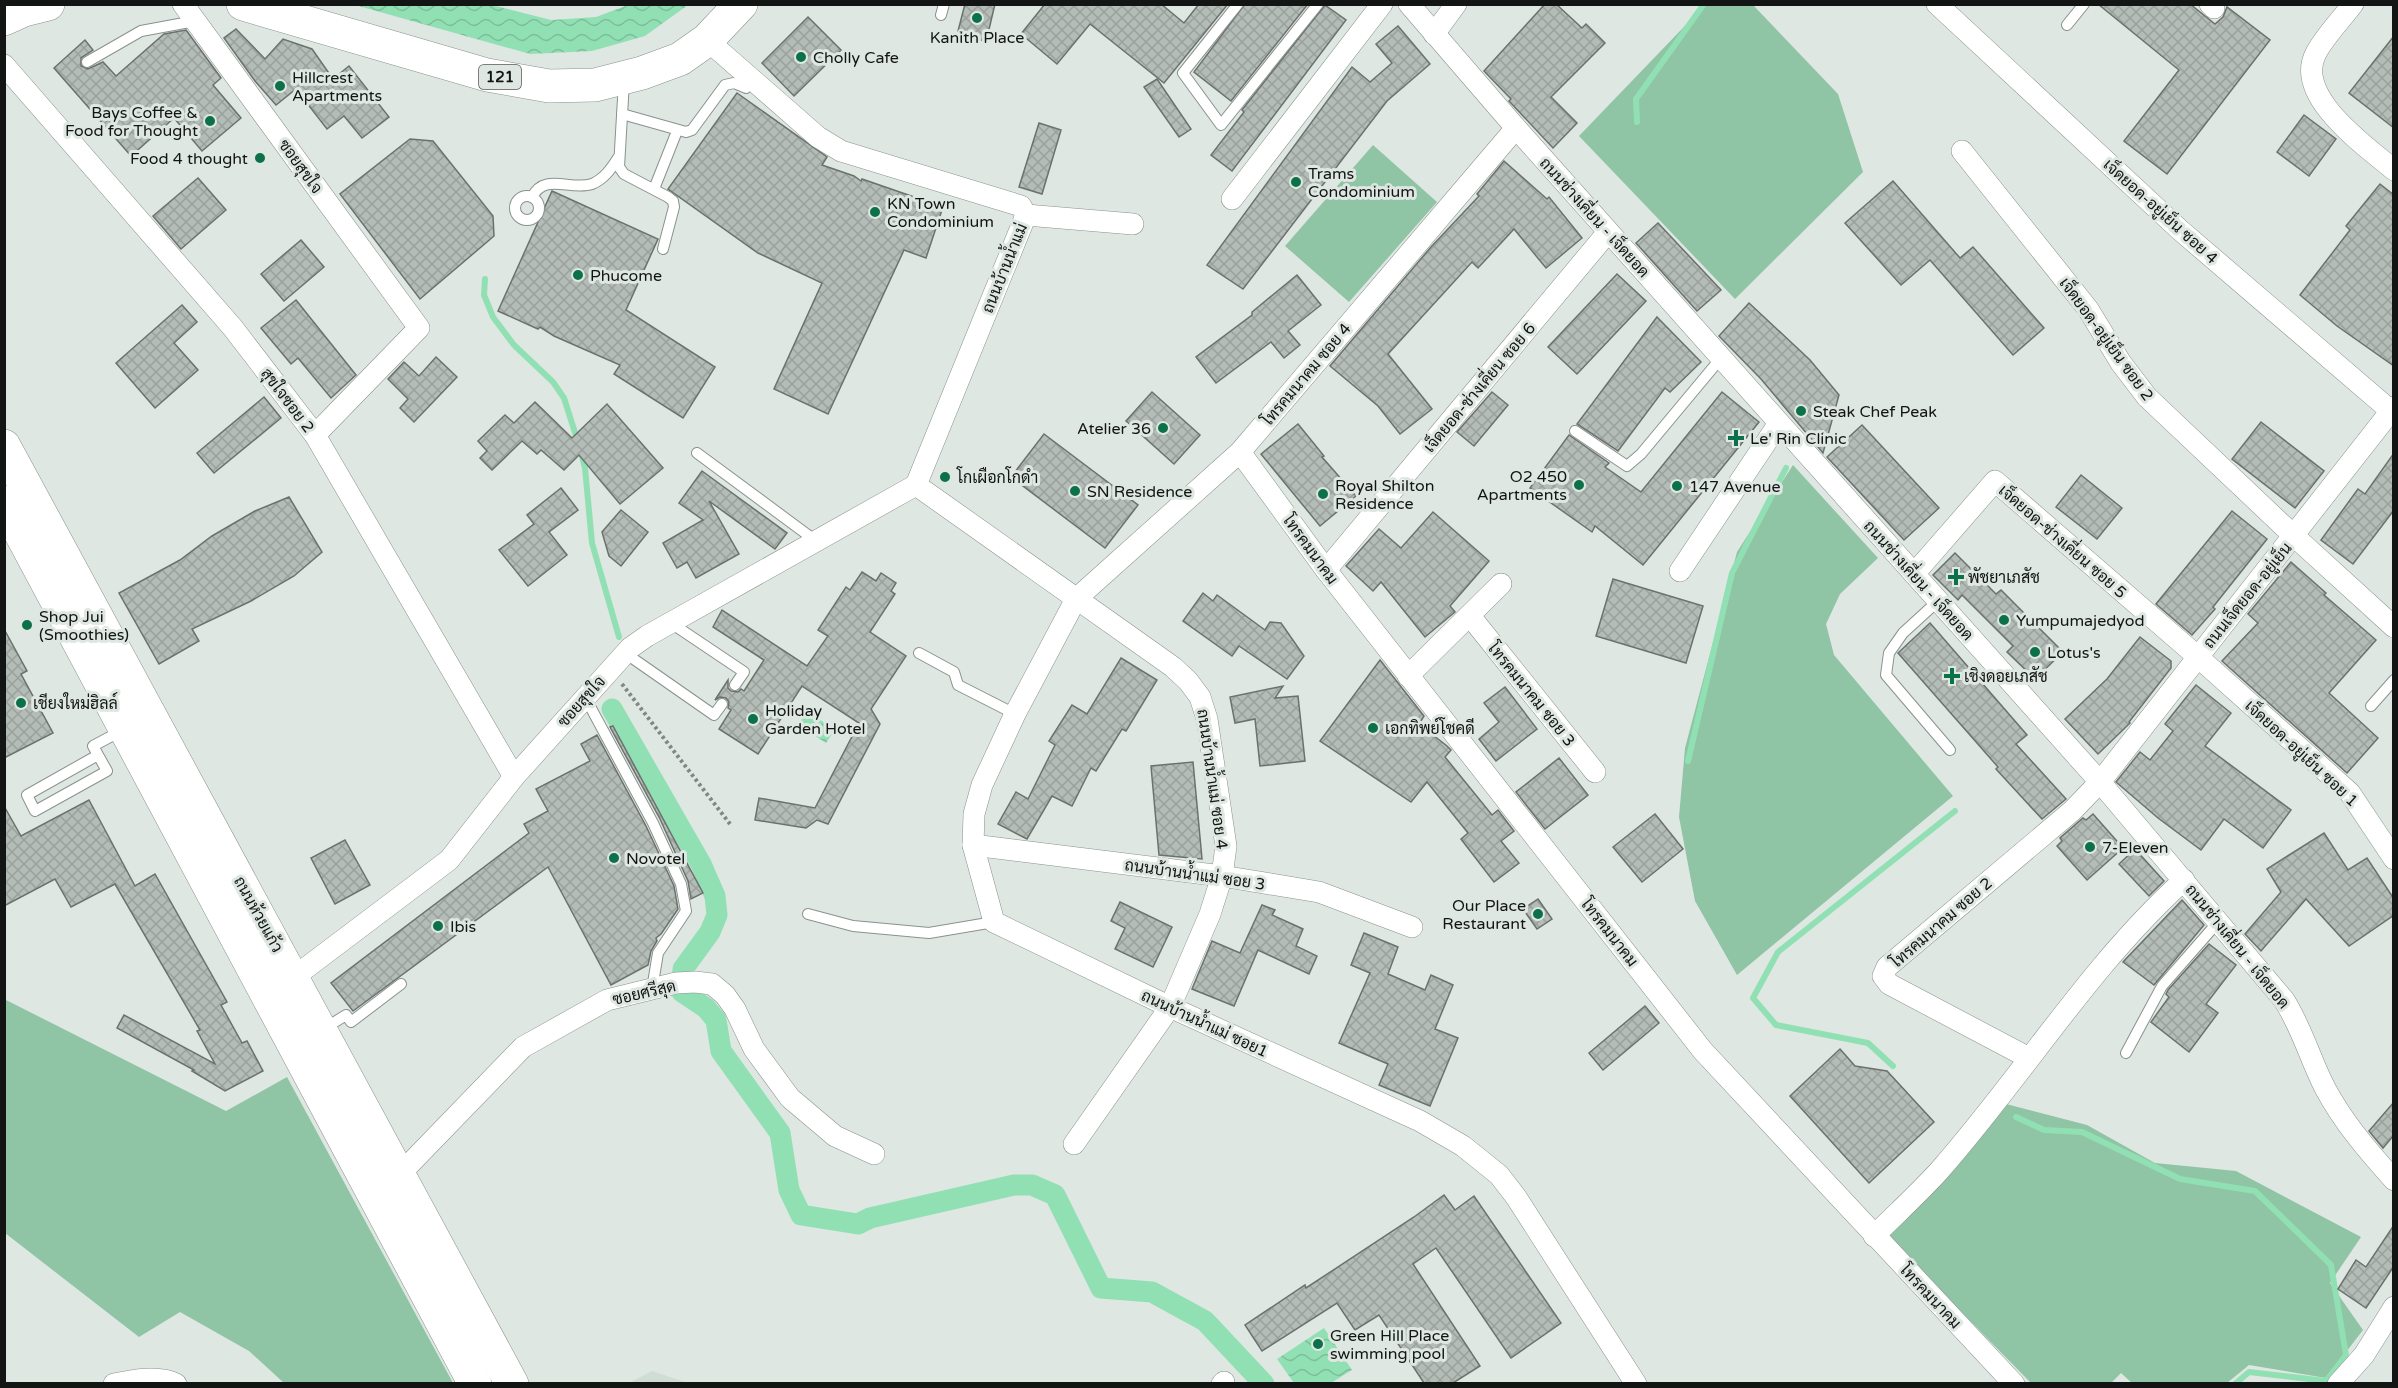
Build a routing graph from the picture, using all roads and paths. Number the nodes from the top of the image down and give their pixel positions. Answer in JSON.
{"nodes":[{"id":1,"x":48,"y":4,"type":"edge"},
{"id":2,"x":243,"y":4,"type":"edge"},
{"id":3,"x":741,"y":4,"type":"edge"},
{"id":4,"x":1238,"y":4,"type":"edge"},
{"id":5,"x":1318,"y":4,"type":"edge"},
{"id":6,"x":1382,"y":4,"type":"edge"},
{"id":7,"x":1408,"y":4,"type":"edge"},
{"id":8,"x":1456,"y":4,"type":"edge"},
{"id":9,"x":1937,"y":4,"type":"edge"},
{"id":10,"x":2084,"y":4,"type":"edge"},
{"id":11,"x":2353,"y":4,"type":"edge"},
{"id":12,"x":189,"y":13,"type":"edge"},
{"id":13,"x":4,"y":19,"type":"edge"},
{"id":14,"x":2067,"y":25,"type":"dead end"},
{"id":15,"x":1434,"y":34,"type":"junction"},
{"id":16,"x":707,"y":39,"type":"junction"},
{"id":17,"x":87,"y":62,"type":"dead end"},
{"id":18,"x":4,"y":65,"type":"edge"},
{"id":19,"x":624,"y":77,"type":"junction"},
{"id":20,"x":753,"y":81,"type":"junction"},
{"id":21,"x":622,"y":114,"type":"junction"},
{"id":22,"x":1516,"y":128,"type":"junction"},
{"id":23,"x":677,"y":131,"type":"junction"},
{"id":24,"x":1962,"y":151,"type":"dead end"},
{"id":25,"x":618,"y":158,"type":"junction"},
{"id":26,"x":2394,"y":170,"type":"edge"},
{"id":27,"x":654,"y":189,"type":"junction"},
{"id":28,"x":532,"y":197,"type":"dead end"},
{"id":29,"x":1232,"y":199,"type":"dead end"},
{"id":30,"x":1026,"y":215,"type":"junction"},
{"id":31,"x":1133,"y":224,"type":"dead end"},
{"id":32,"x":1608,"y":232,"type":"junction"},
{"id":33,"x":663,"y":249,"type":"dead end"},
{"id":34,"x":1721,"y":357,"type":"junction"},
{"id":35,"x":2392,"y":409,"type":"edge"},
{"id":36,"x":1779,"y":423,"type":"junction"},
{"id":37,"x":1575,"y":431,"type":"dead end"},
{"id":38,"x":315,"y":435,"type":"junction"},
{"id":39,"x":4,"y":446,"type":"edge"},
{"id":40,"x":1240,"y":452,"type":"junction"},
{"id":41,"x":697,"y":453,"type":"dead end"},
{"id":42,"x":916,"y":485,"type":"junction"},
{"id":43,"x":4,"y":502,"type":"edge"},
{"id":44,"x":2294,"y":536,"type":"junction"},
{"id":45,"x":816,"y":541,"type":"junction"},
{"id":46,"x":1326,"y":570,"type":"junction"},
{"id":47,"x":1680,"y":571,"type":"dead end"},
{"id":48,"x":1914,"y":574,"type":"junction"},
{"id":49,"x":1501,"y":584,"type":"dead end"},
{"id":50,"x":1076,"y":599,"type":"junction"},
{"id":51,"x":1938,"y":601,"type":"junction"},
{"id":52,"x":1470,"y":616,"type":"junction"},
{"id":53,"x":671,"y":622,"type":"junction"},
{"id":54,"x":2394,"y":627,"type":"edge"},
{"id":55,"x":625,"y":653,"type":"junction"},
{"id":56,"x":919,"y":653,"type":"dead end"},
{"id":57,"x":2198,"y":657,"type":"junction"},
{"id":58,"x":610,"y":669,"type":"junction"},
{"id":59,"x":1408,"y":676,"type":"junction"},
{"id":60,"x":2394,"y":680,"type":"edge"},
{"id":61,"x":735,"y":685,"type":"dead end"},
{"id":62,"x":585,"y":697,"type":"junction"},
{"id":63,"x":722,"y":704,"type":"dead end"},
{"id":64,"x":2371,"y":706,"type":"dead end"},
{"id":65,"x":1015,"y":714,"type":"junction"},
{"id":66,"x":126,"y":729,"type":"junction"},
{"id":67,"x":1950,"y":750,"type":"dead end"},
{"id":68,"x":98,"y":755,"type":"junction"},
{"id":69,"x":1595,"y":772,"type":"dead end"},
{"id":70,"x":514,"y":777,"type":"junction"},
{"id":71,"x":2100,"y":782,"type":"junction"},
{"id":72,"x":730,"y":824,"type":"dead end"},
{"id":73,"x":973,"y":845,"type":"junction"},
{"id":74,"x":2394,"y":859,"type":"edge"},
{"id":75,"x":1222,"y":876,"type":"junction"},
{"id":76,"x":2184,"y":880,"type":"junction"},
{"id":77,"x":808,"y":914,"type":"dead end"},
{"id":78,"x":994,"y":922,"type":"junction"},
{"id":79,"x":2218,"y":922,"type":"junction"},
{"id":80,"x":1412,"y":927,"type":"dead end"},
{"id":81,"x":401,"y":984,"type":"dead end"},
{"id":82,"x":280,"y":985,"type":"junction"},
{"id":83,"x":652,"y":989,"type":"junction"},
{"id":84,"x":1170,"y":1007,"type":"junction"},
{"id":85,"x":340,"y":1019,"type":"junction"},
{"id":86,"x":2126,"y":1053,"type":"dead end"},
{"id":87,"x":2029,"y":1058,"type":"junction"},
{"id":88,"x":1074,"y":1144,"type":"dead end"},
{"id":89,"x":874,"y":1154,"type":"dead end"},
{"id":90,"x":400,"y":1174,"type":"junction"},
{"id":91,"x":2394,"y":1180,"type":"edge"},
{"id":92,"x":1874,"y":1236,"type":"junction"},
{"id":93,"x":2394,"y":1307,"type":"edge"},
{"id":94,"x":114,"y":1383,"type":"edge"},
{"id":95,"x":176,"y":1383,"type":"edge"},
{"id":96,"x":475,"y":1383,"type":"edge"},
{"id":97,"x":513,"y":1383,"type":"edge"},
{"id":98,"x":1636,"y":1383,"type":"edge"},
{"id":99,"x":2014,"y":1383,"type":"edge"},
{"id":100,"x":2338,"y":1383,"type":"edge"}],
"edges":[{"from":1,"to":13,"type":"main road"},
{"from":2,"to":19,"type":"main road","number":"121"},
{"from":3,"to":16,"type":"main road","number":"121"},
{"from":4,"to":5,"type":"lane"},
{"from":6,"to":29,"type":"street"},
{"from":7,"to":15,"type":"street","name":"ถนนช่างเคี่ยน - เจ็ดยอด"},
{"from":8,"to":15,"type":"street"},
{"from":9,"to":35,"type":"street","name":"เจ็ดยอด-อยู่เย็น ซอย 4"},
{"from":10,"to":14,"type":"lane"},
{"from":11,"to":26,"type":"street"},
{"from":12,"to":17,"type":"lane"},
{"from":12,"to":38,"type":"street","name":"ซอยสุขใจ"},
{"from":15,"to":22,"type":"street","name":"ถนนช่างเคี่ยน - เจ็ดยอด"},
{"from":16,"to":19,"type":"main road","number":"121"},
{"from":16,"to":20,"type":"street","name":"ถนนบ้านน้ำแม่"},
{"from":18,"to":38,"type":"street","name":"สุขใจซอย 2"},
{"from":19,"to":21,"type":"lane"},
{"from":20,"to":23,"type":"lane"},
{"from":20,"to":30,"type":"street","name":"ถนนบ้านน้ำแม่"},
{"from":21,"to":23,"type":"lane"},
{"from":21,"to":25,"type":"lane"},
{"from":22,"to":32,"type":"street","name":"ถนนช่างเคี่ยน - เจ็ดยอด"},
{"from":22,"to":40,"type":"street","name":"โทรคมนาคม ซอย 4"},
{"from":23,"to":27,"type":"lane"},
{"from":24,"to":44,"type":"street","name":"เจ็ดยอด-อยู่เย็น ซอย 2"},
{"from":25,"to":27,"type":"lane"},
{"from":25,"to":28,"type":"lane"},
{"from":27,"to":33,"type":"lane"},
{"from":30,"to":31,"type":"street"},
{"from":30,"to":42,"type":"street","name":"ถนนบ้านน้ำแม่"},
{"from":32,"to":34,"type":"street","name":"ถนนช่างเคี่ยน - เจ็ดยอด"},
{"from":32,"to":46,"type":"street","name":"เจ็ดยอด-ช่างเคี่ยน ซอย 6"},
{"from":34,"to":36,"type":"street","name":"ถนนช่างเคี่ยน - เจ็ดยอด"},
{"from":34,"to":37,"type":"lane"},
{"from":35,"to":44,"type":"street","name":"ถนนเจ็ดยอด-อยู่เย็น"},
{"from":36,"to":47,"type":"street"},
{"from":36,"to":48,"type":"street","name":"ถนนช่างเคี่ยน - เจ็ดยอด"},
{"from":38,"to":70,"type":"street","name":"สุขใจซอย 2"},
{"from":39,"to":82,"type":"main road","name":"ถนนห้วยแก้ว"},
{"from":40,"to":46,"type":"street","name":"โทรคมนาคม"},
{"from":40,"to":50,"type":"street","name":"โทรคมนาคม ซอย 4"},
{"from":41,"to":45,"type":"lane"},
{"from":42,"to":45,"type":"street","name":"ซอยสุขใจ"},
{"from":42,"to":50,"type":"street"},
{"from":43,"to":66,"type":"main road","name":"ถนนห้วยแก้ว"},
{"from":44,"to":54,"type":"street","name":"เจ็ดยอด-อยู่เย็น ซอย 2"},
{"from":44,"to":57,"type":"street","name":"ถนนเจ็ดยอด-อยู่เย็น"},
{"from":45,"to":53,"type":"street","name":"ซอยสุขใจ"},
{"from":46,"to":59,"type":"street","name":"โทรคมนาคม"},
{"from":48,"to":51,"type":"street","name":"ถนนช่างเคี่ยน - เจ็ดยอด"},
{"from":48,"to":57,"type":"street","name":"เจ็ดยอด-ช่างเคี่ยน ซอย 5"},
{"from":49,"to":52,"type":"street"},
{"from":50,"to":65,"type":"street"},
{"from":50,"to":75,"type":"street","name":"ถนนบ้านน้ำแม่ ซอย 4"},
{"from":51,"to":67,"type":"lane"},
{"from":51,"to":71,"type":"street","name":"ถนนช่างเคี่ยน - เจ็ดยอด"},
{"from":52,"to":59,"type":"street"},
{"from":52,"to":69,"type":"street","name":"โทรคมนาคม ซอย 3"},
{"from":53,"to":55,"type":"street","name":"ซอยสุขใจ"},
{"from":53,"to":61,"type":"lane"},
{"from":55,"to":58,"type":"street","name":"ซอยสุขใจ"},
{"from":55,"to":63,"type":"lane"},
{"from":56,"to":65,"type":"lane"},
{"from":57,"to":71,"type":"street","name":"ถนนเจ็ดยอด-อยู่เย็น"},
{"from":57,"to":74,"type":"street","name":"เจ็ดยอด-อยู่เย็น ซอย 1"},
{"from":58,"to":62,"type":"street","name":"ซอยสุขใจ"},
{"from":58,"to":72,"type":"path"},
{"from":59,"to":92,"type":"street","name":"โทรคมนาคม"},
{"from":60,"to":64,"type":"lane"},
{"from":62,"to":70,"type":"street","name":"ซอยสุขใจ"},
{"from":62,"to":83,"type":"lane"},
{"from":65,"to":73,"type":"street"},
{"from":66,"to":68,"type":"lane"},
{"from":66,"to":82,"type":"main road","name":"ถนนห้วยแก้ว"},
{"from":68,"to":68,"type":"lane"},
{"from":70,"to":82,"type":"street","name":"ซอยสุขใจ"},
{"from":71,"to":76,"type":"street","name":"ถนนช่างเคี่ยน - เจ็ดยอด"},
{"from":71,"to":87,"type":"street","name":"โทรคมนาคม ซอย 2"},
{"from":73,"to":75,"type":"street","name":"ถนนบ้านน้ำแม่ ซอย 3"},
{"from":73,"to":78,"type":"street"},
{"from":75,"to":80,"type":"street","name":"ถนนบ้านน้ำแม่ ซอย 3"},
{"from":75,"to":84,"type":"street","name":"ถนนบ้านน้ำแม่ ซอย 4"},
{"from":76,"to":79,"type":"street","name":"ถนนช่างเคี่ยน - เจ็ดยอด"},
{"from":76,"to":87,"type":"street"},
{"from":77,"to":78,"type":"lane"},
{"from":78,"to":84,"type":"street","name":"ถนนบ้านน้ำแม่ ซอย1"},
{"from":79,"to":86,"type":"lane"},
{"from":79,"to":91,"type":"street","name":"ถนนช่างเคี่ยน - เจ็ดยอด"},
{"from":81,"to":85,"type":"lane"},
{"from":82,"to":85,"type":"main road","name":"ถนนห้วยแก้ว"},
{"from":82,"to":96,"type":"main road","name":"ถนนห้วยแก้ว"},
{"from":83,"to":89,"type":"street","name":"ซอยศรีสุด"},
{"from":83,"to":90,"type":"street","name":"ซอยศรีสุด"},
{"from":84,"to":88,"type":"street","name":"ถนนบ้านน้ำแม่ ซอย 4"},
{"from":84,"to":98,"type":"street","name":"ถนนบ้านน้ำแม่ ซอย1"},
{"from":85,"to":90,"type":"main road","name":"ถนนห้วยแก้ว"},
{"from":87,"to":92,"type":"street"},
{"from":90,"to":97,"type":"main road","name":"ถนนห้วยแก้ว"},
{"from":92,"to":99,"type":"street","name":"โทรคมนาคม"},
{"from":93,"to":100,"type":"street"},
{"from":94,"to":95,"type":"street"}]}
